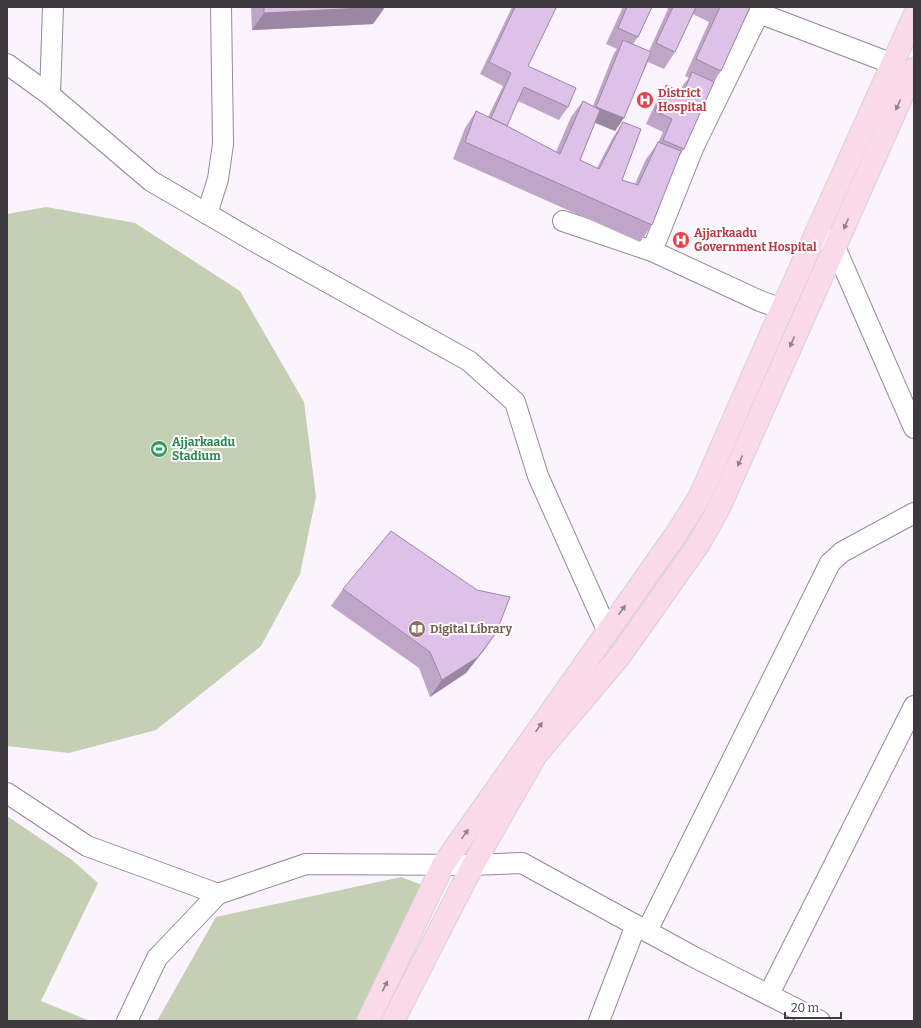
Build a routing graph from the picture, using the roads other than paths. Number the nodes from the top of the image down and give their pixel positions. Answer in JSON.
{"nodes":[{"id":1,"x":53,"y":7,"type":"edge"},
{"id":2,"x":221,"y":7,"type":"edge"},
{"id":3,"x":914,"y":16,"type":"edge"},
{"id":4,"x":7,"y":64,"type":"edge"},
{"id":5,"x":904,"y":66,"type":"edge"},
{"id":6,"x":50,"y":95,"type":"junction"},
{"id":7,"x":207,"y":214,"type":"junction"},
{"id":8,"x":563,"y":221,"type":"dead end"},
{"id":9,"x":816,"y":233,"type":"junction"},
{"id":10,"x":835,"y":247,"type":"junction"},
{"id":11,"x":652,"y":251,"type":"junction"},
{"id":12,"x":782,"y":310,"type":"junction"},
{"id":13,"x":914,"y":428,"type":"edge"},
{"id":14,"x":914,"y":513,"type":"edge"},
{"id":15,"x":607,"y":630,"type":"junction"},
{"id":16,"x":914,"y":706,"type":"edge"},
{"id":17,"x":7,"y":793,"type":"edge"},
{"id":18,"x":443,"y":865,"type":"junction"},
{"id":19,"x":473,"y":865,"type":"junction"},
{"id":20,"x":218,"y":894,"type":"junction"},
{"id":21,"x":641,"y":928,"type":"junction"},
{"id":22,"x":769,"y":994,"type":"junction"},
{"id":23,"x":127,"y":1021,"type":"edge"},
{"id":24,"x":368,"y":1021,"type":"edge"},
{"id":25,"x":393,"y":1021,"type":"edge"},
{"id":26,"x":599,"y":1021,"type":"edge"},
{"id":27,"x":820,"y":1021,"type":"edge"}],
"edges":[{"from":1,"to":6,"type":"street"},
{"from":2,"to":7,"type":"street"},
{"from":3,"to":5,"type":"main road"},
{"from":4,"to":6,"type":"street"},
{"from":5,"to":9,"type":"main road"},
{"from":5,"to":10,"type":"main road","one_way":true},
{"from":5,"to":11,"type":"street"},
{"from":6,"to":7,"type":"street"},
{"from":7,"to":15,"type":"street"},
{"from":8,"to":11,"type":"street"},
{"from":9,"to":10,"type":"street"},
{"from":9,"to":12,"type":"main road"},
{"from":10,"to":13,"type":"street"},
{"from":10,"to":19,"type":"main road","one_way":true},
{"from":11,"to":12,"type":"street"},
{"from":15,"to":12,"type":"main road","one_way":true},
{"from":14,"to":21,"type":"street"},
{"from":18,"to":15,"type":"main road","one_way":true},
{"from":16,"to":22,"type":"street"},
{"from":17,"to":20,"type":"street"},
{"from":18,"to":19,"type":"street"},
{"from":18,"to":20,"type":"street"},
{"from":24,"to":18,"type":"main road","one_way":true},
{"from":19,"to":21,"type":"street"},
{"from":19,"to":25,"type":"main road"},
{"from":20,"to":23,"type":"street"},
{"from":21,"to":22,"type":"street"},
{"from":21,"to":26,"type":"street"},
{"from":22,"to":27,"type":"street"}]}
